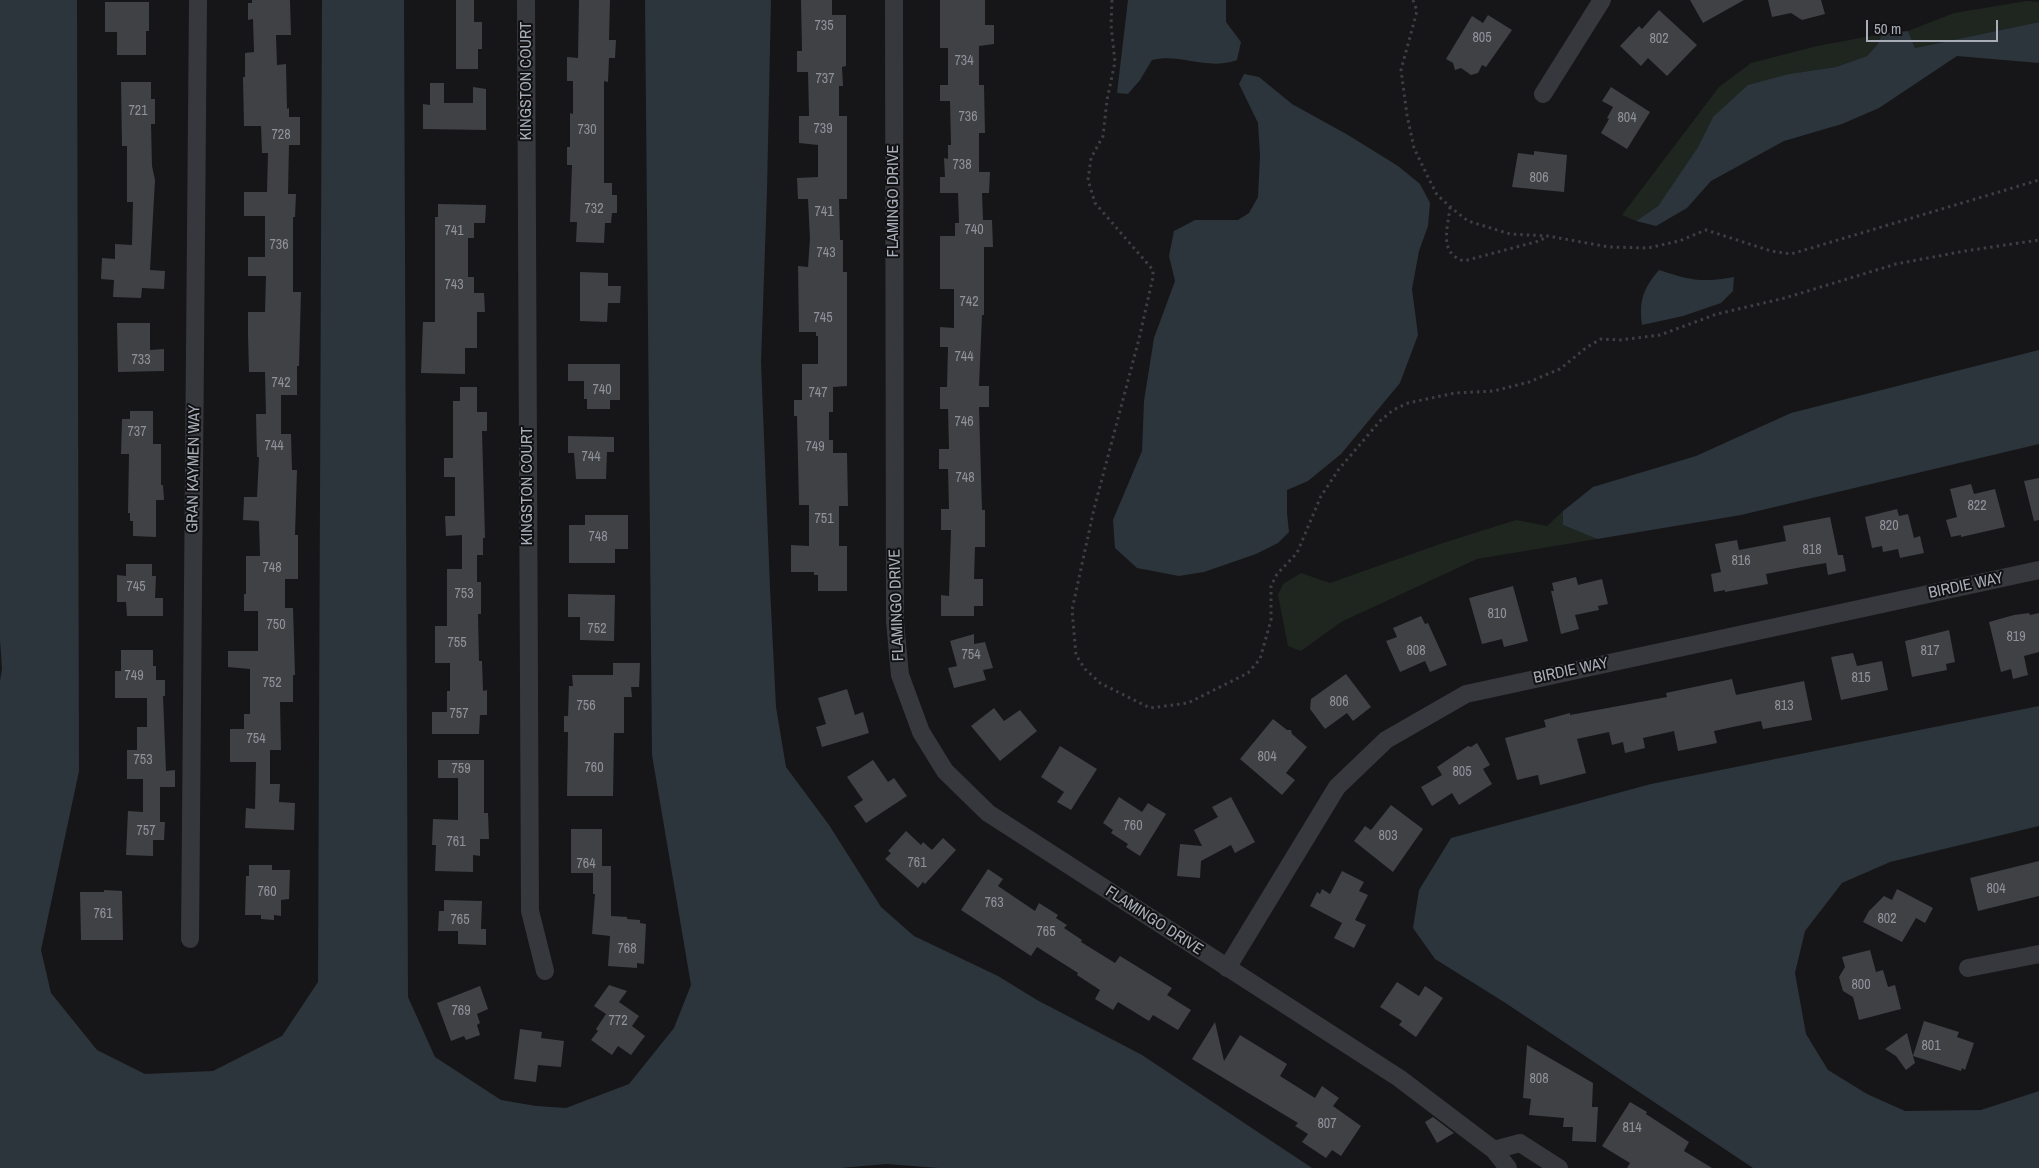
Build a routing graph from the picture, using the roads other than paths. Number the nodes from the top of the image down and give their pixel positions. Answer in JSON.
{"nodes":[{"id":1,"x":198,"y":0,"type":"edge"},
{"id":2,"x":526,"y":0,"type":"edge"},
{"id":3,"x":894,"y":0,"type":"edge"},
{"id":4,"x":1602,"y":0,"type":"edge"},
{"id":5,"x":1543,"y":94,"type":"dead end"},
{"id":6,"x":2039,"y":570,"type":"edge"},
{"id":7,"x":190,"y":939,"type":"dead end"},
{"id":8,"x":2039,"y":954,"type":"edge"},
{"id":9,"x":1226,"y":968,"type":"junction"},
{"id":10,"x":1968,"y":968,"type":"dead end"},
{"id":11,"x":545,"y":971,"type":"dead end"},
{"id":12,"x":1494,"y":1150,"type":"junction"},
{"id":13,"x":1508,"y":1168,"type":"edge"},
{"id":14,"x":1559,"y":1168,"type":"edge"}],
"edges":[{"from":1,"to":7,"type":"street","name":"GRAN KAYMEN WAY"},
{"from":2,"to":11,"type":"street","name":"KINGSTON COURT"},
{"from":3,"to":9,"type":"street","name":"FLAMINGO DRIVE"},
{"from":4,"to":5,"type":"street"},
{"from":6,"to":9,"type":"street","name":"BIRDIE WAY"},
{"from":8,"to":10,"type":"street"},
{"from":9,"to":12,"type":"street","name":"FLAMINGO DRIVE"},
{"from":12,"to":13,"type":"street","name":"FLAMINGO DRIVE"},
{"from":12,"to":14,"type":"street"}]}
